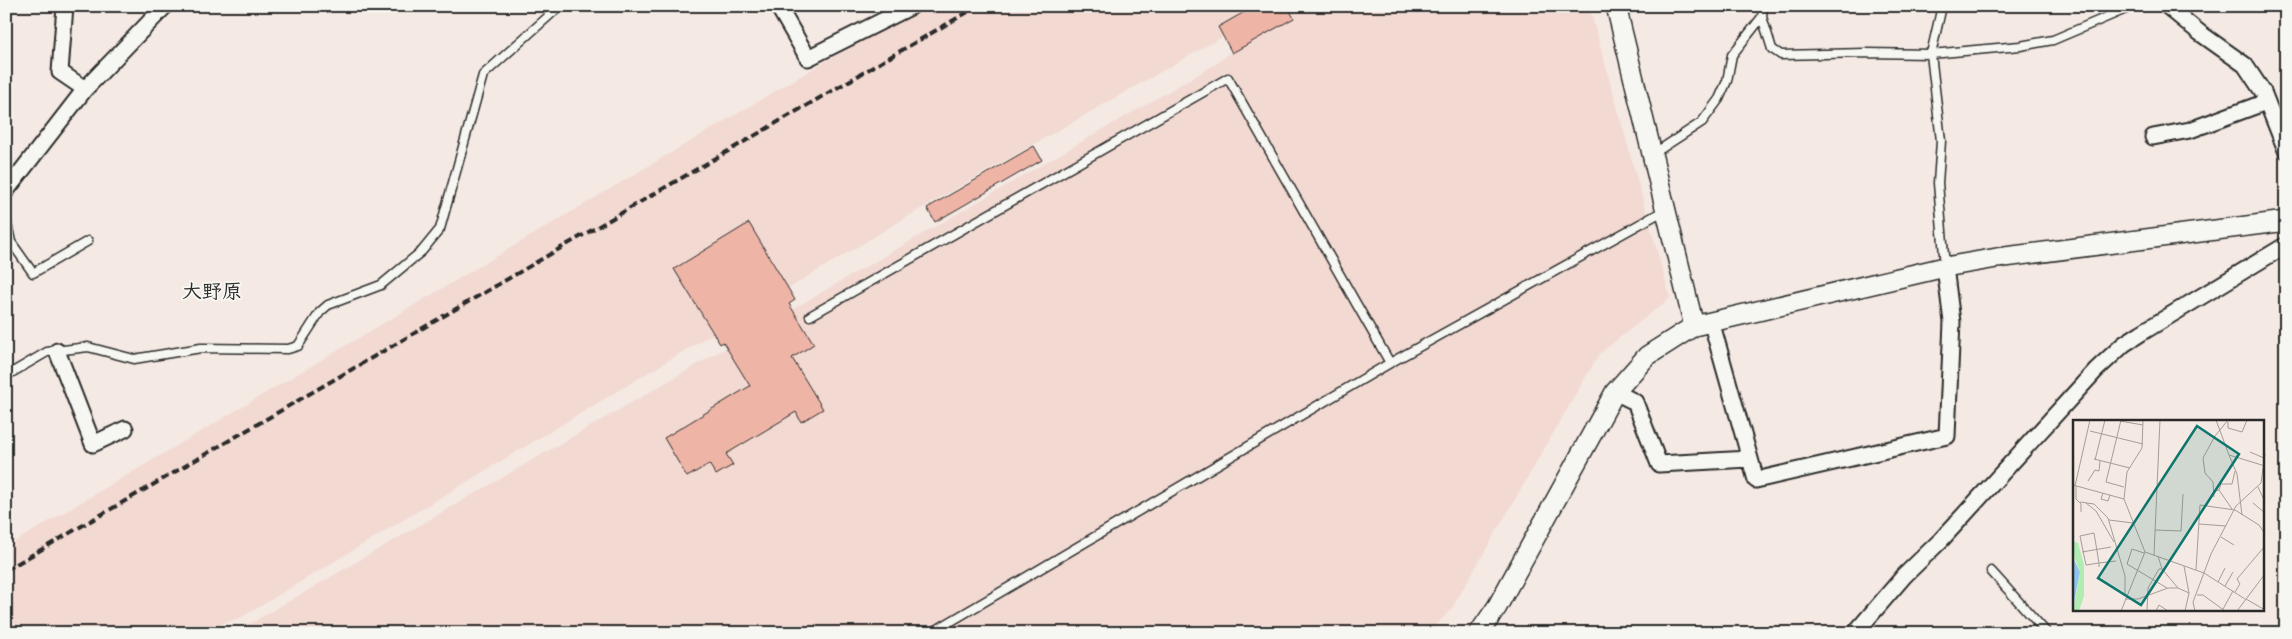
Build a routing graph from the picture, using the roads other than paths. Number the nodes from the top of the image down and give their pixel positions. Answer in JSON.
{"nodes":[{"id":1,"x":65,"y":6,"type":"edge"},
{"id":2,"x":165,"y":6,"type":"edge"},
{"id":3,"x":560,"y":6,"type":"edge"},
{"id":4,"x":778,"y":6,"type":"edge"},
{"id":5,"x":912,"y":6,"type":"edge"},
{"id":6,"x":1616,"y":6,"type":"edge"},
{"id":7,"x":1763,"y":6,"type":"edge"},
{"id":8,"x":1942,"y":6,"type":"edge"},
{"id":9,"x":2133,"y":6,"type":"edge"},
{"id":10,"x":2167,"y":6,"type":"edge"},
{"id":11,"x":1762,"y":17,"type":"junction"},
{"id":12,"x":1932,"y":54,"type":"junction"},
{"id":13,"x":85,"y":89,"type":"junction"},
{"id":14,"x":2266,"y":102,"type":"junction"},
{"id":15,"x":2153,"y":136,"type":"dead end"},
{"id":16,"x":2286,"y":150,"type":"edge"},
{"id":17,"x":1651,"y":155,"type":"junction"},
{"id":18,"x":6,"y":191,"type":"edge"},
{"id":19,"x":1665,"y":210,"type":"junction"},
{"id":20,"x":6,"y":219,"type":"edge"},
{"id":21,"x":2286,"y":221,"type":"edge"},
{"id":22,"x":88,"y":241,"type":"dead end"},
{"id":23,"x":2286,"y":245,"type":"edge"},
{"id":24,"x":1945,"y":267,"type":"junction"},
{"id":25,"x":810,"y":316,"type":"dead end"},
{"id":26,"x":1702,"y":323,"type":"junction"},
{"id":27,"x":57,"y":351,"type":"junction"},
{"id":28,"x":1390,"y":364,"type":"junction"},
{"id":29,"x":6,"y":376,"type":"edge"},
{"id":30,"x":1615,"y":392,"type":"junction"},
{"id":31,"x":125,"y":430,"type":"dead end"},
{"id":32,"x":1749,"y":459,"type":"junction"},
{"id":33,"x":1991,"y":571,"type":"dead end"},
{"id":34,"x":931,"y":633,"type":"edge"},
{"id":35,"x":1478,"y":633,"type":"edge"},
{"id":36,"x":1855,"y":633,"type":"edge"},
{"id":37,"x":2046,"y":633,"type":"edge"}],
"edges":[{"from":1,"to":13,"type":"street"},
{"from":2,"to":13,"type":"street"},
{"from":3,"to":27,"type":"lane"},
{"from":4,"to":5,"type":"street"},
{"from":6,"to":17,"type":"street"},
{"from":7,"to":11,"type":"lane"},
{"from":8,"to":12,"type":"lane"},
{"from":9,"to":12,"type":"lane"},
{"from":10,"to":14,"type":"street"},
{"from":11,"to":12,"type":"lane"},
{"from":11,"to":17,"type":"lane"},
{"from":12,"to":24,"type":"lane"},
{"from":13,"to":18,"type":"street"},
{"from":14,"to":15,"type":"street"},
{"from":14,"to":16,"type":"street"},
{"from":17,"to":19,"type":"street"},
{"from":19,"to":26,"type":"street"},
{"from":19,"to":28,"type":"lane"},
{"from":20,"to":22,"type":"lane"},
{"from":21,"to":24,"type":"street"},
{"from":23,"to":36,"type":"street"},
{"from":24,"to":26,"type":"street"},
{"from":24,"to":32,"type":"street"},
{"from":25,"to":28,"type":"lane"},
{"from":26,"to":30,"type":"street"},
{"from":26,"to":32,"type":"street"},
{"from":27,"to":29,"type":"lane"},
{"from":27,"to":31,"type":"street"},
{"from":28,"to":34,"type":"lane"},
{"from":30,"to":32,"type":"street"},
{"from":30,"to":35,"type":"street"},
{"from":33,"to":37,"type":"lane"}]}
